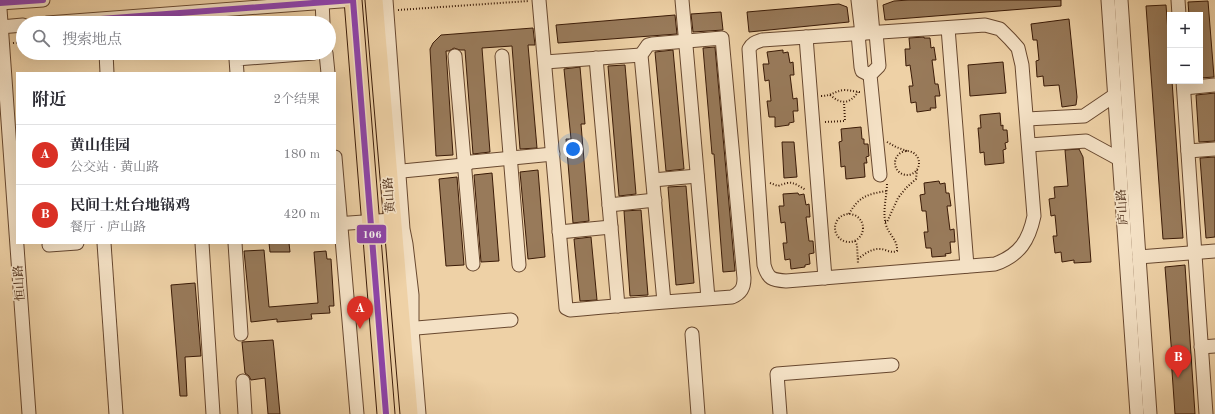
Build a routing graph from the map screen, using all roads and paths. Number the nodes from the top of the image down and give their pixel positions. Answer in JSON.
{"nodes":[{"id":1,"x":43,"y":0,"type":"edge"},
{"id":2,"x":353,"y":0,"type":"edge"},
{"id":3,"x":374,"y":0,"type":"edge"},
{"id":4,"x":386,"y":0,"type":"edge"},
{"id":5,"x":539,"y":0,"type":"edge"},
{"id":6,"x":682,"y":0,"type":"edge"},
{"id":7,"x":858,"y":0,"type":"edge"},
{"id":8,"x":870,"y":0,"type":"edge"},
{"id":9,"x":1108,"y":0,"type":"edge"},
{"id":10,"x":1121,"y":0,"type":"edge"},
{"id":11,"x":1178,"y":0,"type":"edge"},
{"id":12,"x":322,"y":1,"type":"edge"},
{"id":13,"x":0,"y":3,"type":"edge"},
{"id":14,"x":0,"y":8,"type":"edge"},
{"id":15,"x":1179,"y":12,"type":"edge"},
{"id":16,"x":158,"y":16,"type":"edge"},
{"id":17,"x":323,"y":16,"type":"edge"},
{"id":18,"x":16,"y":26,"type":"edge"},
{"id":19,"x":1,"y":27,"type":"edge"},
{"id":20,"x":948,"y":28,"type":"junction"},
{"id":21,"x":867,"y":33,"type":"junction"},
{"id":22,"x":806,"y":37,"type":"junction"},
{"id":23,"x":686,"y":41,"type":"junction"},
{"id":24,"x":641,"y":55,"type":"junction"},
{"id":25,"x":455,"y":56,"type":"dead end"},
{"id":26,"x":502,"y":56,"type":"dead end"},
{"id":27,"x":596,"y":58,"type":"junction"},
{"id":28,"x":106,"y":60,"type":"edge"},
{"id":29,"x":236,"y":60,"type":"edge"},
{"id":30,"x":327,"y":60,"type":"edge"},
{"id":31,"x":545,"y":62,"type":"junction"},
{"id":32,"x":107,"y":72,"type":"edge"},
{"id":33,"x":237,"y":72,"type":"edge"},
{"id":34,"x":328,"y":72,"type":"edge"},
{"id":35,"x":870,"y":74,"type":"junction"},
{"id":36,"x":1184,"y":85,"type":"edge"},
{"id":37,"x":1215,"y":85,"type":"edge"},
{"id":38,"x":872,"y":90,"type":"junction"},
{"id":39,"x":858,"y":92,"type":"junction"},
{"id":40,"x":1115,"y":95,"type":"junction"},
{"id":41,"x":830,"y":96,"type":"junction"},
{"id":42,"x":810,"y":97,"type":"junction"},
{"id":43,"x":844,"y":102,"type":"junction"},
{"id":44,"x":0,"y":103,"type":"edge"},
{"id":45,"x":1027,"y":119,"type":"junction"},
{"id":46,"x":825,"y":122,"type":"dead end"},
{"id":47,"x":876,"y":132,"type":"junction"},
{"id":48,"x":1029,"y":145,"type":"junction"},
{"id":49,"x":1215,"y":149,"type":"edge"},
{"id":50,"x":908,"y":151,"type":"junction"},
{"id":51,"x":1188,"y":151,"type":"junction"},
{"id":52,"x":553,"y":158,"type":"junction"},
{"id":53,"x":1119,"y":159,"type":"junction"},
{"id":54,"x":511,"y":162,"type":"junction"},
{"id":55,"x":464,"y":165,"type":"junction"},
{"id":56,"x":918,"y":169,"type":"junction"},
{"id":57,"x":394,"y":172,"type":"junction"},
{"id":58,"x":880,"y":175,"type":"joint"},
{"id":59,"x":697,"y":176,"type":"junction"},
{"id":60,"x":336,"y":179,"type":"edge"},
{"id":61,"x":653,"y":180,"type":"junction"},
{"id":62,"x":758,"y":184,"type":"junction"},
{"id":63,"x":887,"y":191,"type":"junction"},
{"id":64,"x":818,"y":196,"type":"junction"},
{"id":65,"x":655,"y":200,"type":"junction"},
{"id":66,"x":609,"y":205,"type":"junction"},
{"id":67,"x":849,"y":214,"type":"junction"},
{"id":68,"x":392,"y":220,"type":"junction"},
{"id":69,"x":371,"y":222,"type":"junction"},
{"id":70,"x":885,"y":222,"type":"junction"},
{"id":71,"x":338,"y":224,"type":"edge"},
{"id":72,"x":611,"y":228,"type":"junction"},
{"id":73,"x":559,"y":232,"type":"junction"},
{"id":74,"x":16,"y":234,"type":"edge"},
{"id":75,"x":855,"y":241,"type":"junction"},
{"id":76,"x":17,"y":244,"type":"edge"},
{"id":77,"x":63,"y":244,"type":"edge"},
{"id":78,"x":104,"y":244,"type":"edge"},
{"id":79,"x":202,"y":244,"type":"edge"},
{"id":80,"x":235,"y":244,"type":"edge"},
{"id":81,"x":49,"y":245,"type":"dead end"},
{"id":82,"x":1215,"y":252,"type":"edge"},
{"id":83,"x":1195,"y":253,"type":"junction"},
{"id":84,"x":1139,"y":257,"type":"junction"},
{"id":85,"x":858,"y":259,"type":"junction"},
{"id":86,"x":473,"y":264,"type":"dead end"},
{"id":87,"x":519,"y":266,"type":"dead end"},
{"id":88,"x":967,"y":266,"type":"junction"},
{"id":89,"x":858,"y":275,"type":"junction"},
{"id":90,"x":825,"y":278,"type":"junction"},
{"id":91,"x":708,"y":298,"type":"junction"},
{"id":92,"x":664,"y":302,"type":"junction"},
{"id":93,"x":618,"y":306,"type":"junction"},
{"id":94,"x":511,"y":320,"type":"dead end"},
{"id":95,"x":407,"y":329,"type":"junction"},
{"id":96,"x":241,"y":334,"type":"dead end"},
{"id":97,"x":692,"y":334,"type":"dead end"},
{"id":98,"x":1215,"y":346,"type":"edge"},
{"id":99,"x":1202,"y":347,"type":"junction"},
{"id":100,"x":892,"y":365,"type":"dead end"},
{"id":101,"x":243,"y":381,"type":"dead end"},
{"id":102,"x":22,"y":414,"type":"edge"},
{"id":103,"x":29,"y":414,"type":"edge"},
{"id":104,"x":116,"y":414,"type":"edge"},
{"id":105,"x":213,"y":414,"type":"edge"},
{"id":106,"x":245,"y":414,"type":"edge"},
{"id":107,"x":357,"y":414,"type":"edge"},
{"id":108,"x":386,"y":414,"type":"edge"},
{"id":109,"x":409,"y":414,"type":"edge"},
{"id":110,"x":419,"y":414,"type":"edge"},
{"id":111,"x":698,"y":414,"type":"edge"},
{"id":112,"x":780,"y":414,"type":"edge"},
{"id":113,"x":1137,"y":414,"type":"edge"},
{"id":114,"x":1150,"y":414,"type":"edge"},
{"id":115,"x":1206,"y":414,"type":"edge"}],
"edges":[{"from":1,"to":13,"type":"street"},
{"from":2,"to":12,"type":"street"},
{"from":2,"to":69,"type":"main road","name":"黄山路"},
{"from":3,"to":57,"type":"main road","name":"黄山路"},
{"from":4,"to":57,"type":"street"},
{"from":5,"to":31,"type":"street"},
{"from":6,"to":23,"type":"street"},
{"from":7,"to":21,"type":"street"},
{"from":8,"to":21,"type":"street"},
{"from":9,"to":40,"type":"street","name":"庐山路"},
{"from":10,"to":84,"type":"street","name":"庐山路"},
{"from":11,"to":15,"type":"street"},
{"from":12,"to":16,"type":"street"},
{"from":12,"to":17,"type":"street"},
{"from":14,"to":19,"type":"street","name":"恒山路"},
{"from":18,"to":19,"type":"street"},
{"from":19,"to":74,"type":"street","name":"恒山路"},
{"from":20,"to":21,"type":"street"},
{"from":20,"to":45,"type":"street"},
{"from":20,"to":88,"type":"street"},
{"from":21,"to":22,"type":"street"},
{"from":21,"to":35,"type":"street"},
{"from":21,"to":35,"type":"street"},
{"from":22,"to":42,"type":"street"},
{"from":22,"to":62,"type":"street"},
{"from":23,"to":24,"type":"street"},
{"from":23,"to":59,"type":"street"},
{"from":23,"to":91,"type":"street"},
{"from":24,"to":27,"type":"street"},
{"from":24,"to":61,"type":"street"},
{"from":25,"to":55,"type":"street"},
{"from":26,"to":54,"type":"street"},
{"from":27,"to":31,"type":"street"},
{"from":27,"to":66,"type":"street"},
{"from":28,"to":32,"type":"street"},
{"from":29,"to":33,"type":"street"},
{"from":30,"to":34,"type":"street"},
{"from":31,"to":52,"type":"street"},
{"from":35,"to":38,"type":"street"},
{"from":36,"to":37,"type":"street"},
{"from":36,"to":51,"type":"street"},
{"from":38,"to":39,"type":"path"},
{"from":38,"to":47,"type":"street"},
{"from":39,"to":41,"type":"path"},
{"from":39,"to":43,"type":"path"},
{"from":40,"to":45,"type":"street"},
{"from":40,"to":53,"type":"street","name":"庐山路"},
{"from":41,"to":42,"type":"path"},
{"from":41,"to":43,"type":"path"},
{"from":42,"to":64,"type":"street"},
{"from":43,"to":46,"type":"path"},
{"from":44,"to":102,"type":"street","name":"恒山路"},
{"from":45,"to":48,"type":"street"},
{"from":47,"to":50,"type":"path"},
{"from":47,"to":58,"type":"street"},
{"from":48,"to":53,"type":"street"},
{"from":48,"to":88,"type":"street"},
{"from":49,"to":51,"type":"street"},
{"from":50,"to":56,"type":"path"},
{"from":50,"to":56,"type":"path"},
{"from":51,"to":83,"type":"street"},
{"from":52,"to":54,"type":"street"},
{"from":52,"to":73,"type":"street"},
{"from":53,"to":113,"type":"street","name":"庐山路"},
{"from":54,"to":55,"type":"street"},
{"from":54,"to":87,"type":"street"},
{"from":55,"to":57,"type":"street"},
{"from":55,"to":86,"type":"street"},
{"from":56,"to":70,"type":"path"},
{"from":57,"to":68,"type":"main road","name":"黄山路"},
{"from":57,"to":95,"type":"street"},
{"from":58,"to":63,"type":"path"},
{"from":59,"to":61,"type":"street"},
{"from":59,"to":91,"type":"street"},
{"from":60,"to":71,"type":"street"},
{"from":61,"to":65,"type":"street"},
{"from":62,"to":64,"type":"path"},
{"from":62,"to":90,"type":"street"},
{"from":63,"to":67,"type":"path"},
{"from":63,"to":70,"type":"path"},
{"from":64,"to":90,"type":"street"},
{"from":65,"to":66,"type":"street"},
{"from":65,"to":92,"type":"street"},
{"from":66,"to":72,"type":"street"},
{"from":67,"to":75,"type":"path"},
{"from":67,"to":75,"type":"path"},
{"from":68,"to":69,"type":"street"},
{"from":68,"to":95,"type":"main road","name":"黄山路"},
{"from":69,"to":71,"type":"street"},
{"from":69,"to":108,"type":"main road","name":"黄山路"},
{"from":70,"to":85,"type":"path"},
{"from":71,"to":107,"type":"street"},
{"from":72,"to":73,"type":"street"},
{"from":72,"to":93,"type":"street"},
{"from":73,"to":93,"type":"street"},
{"from":75,"to":85,"type":"path"},
{"from":76,"to":103,"type":"street","name":"恒山路"},
{"from":77,"to":81,"type":"street"},
{"from":78,"to":104,"type":"street"},
{"from":79,"to":105,"type":"street"},
{"from":80,"to":96,"type":"street"},
{"from":82,"to":83,"type":"street"},
{"from":83,"to":84,"type":"street"},
{"from":83,"to":99,"type":"street"},
{"from":84,"to":114,"type":"street","name":"庐山路"},
{"from":85,"to":89,"type":"path"},
{"from":88,"to":89,"type":"street"},
{"from":89,"to":90,"type":"street"},
{"from":91,"to":92,"type":"street"},
{"from":92,"to":93,"type":"street"},
{"from":94,"to":95,"type":"street"},
{"from":95,"to":109,"type":"main road","name":"黄山路"},
{"from":95,"to":110,"type":"street"},
{"from":97,"to":111,"type":"street"},
{"from":98,"to":99,"type":"street"},
{"from":99,"to":115,"type":"street"},
{"from":100,"to":112,"type":"street"},
{"from":101,"to":106,"type":"street"}]}
